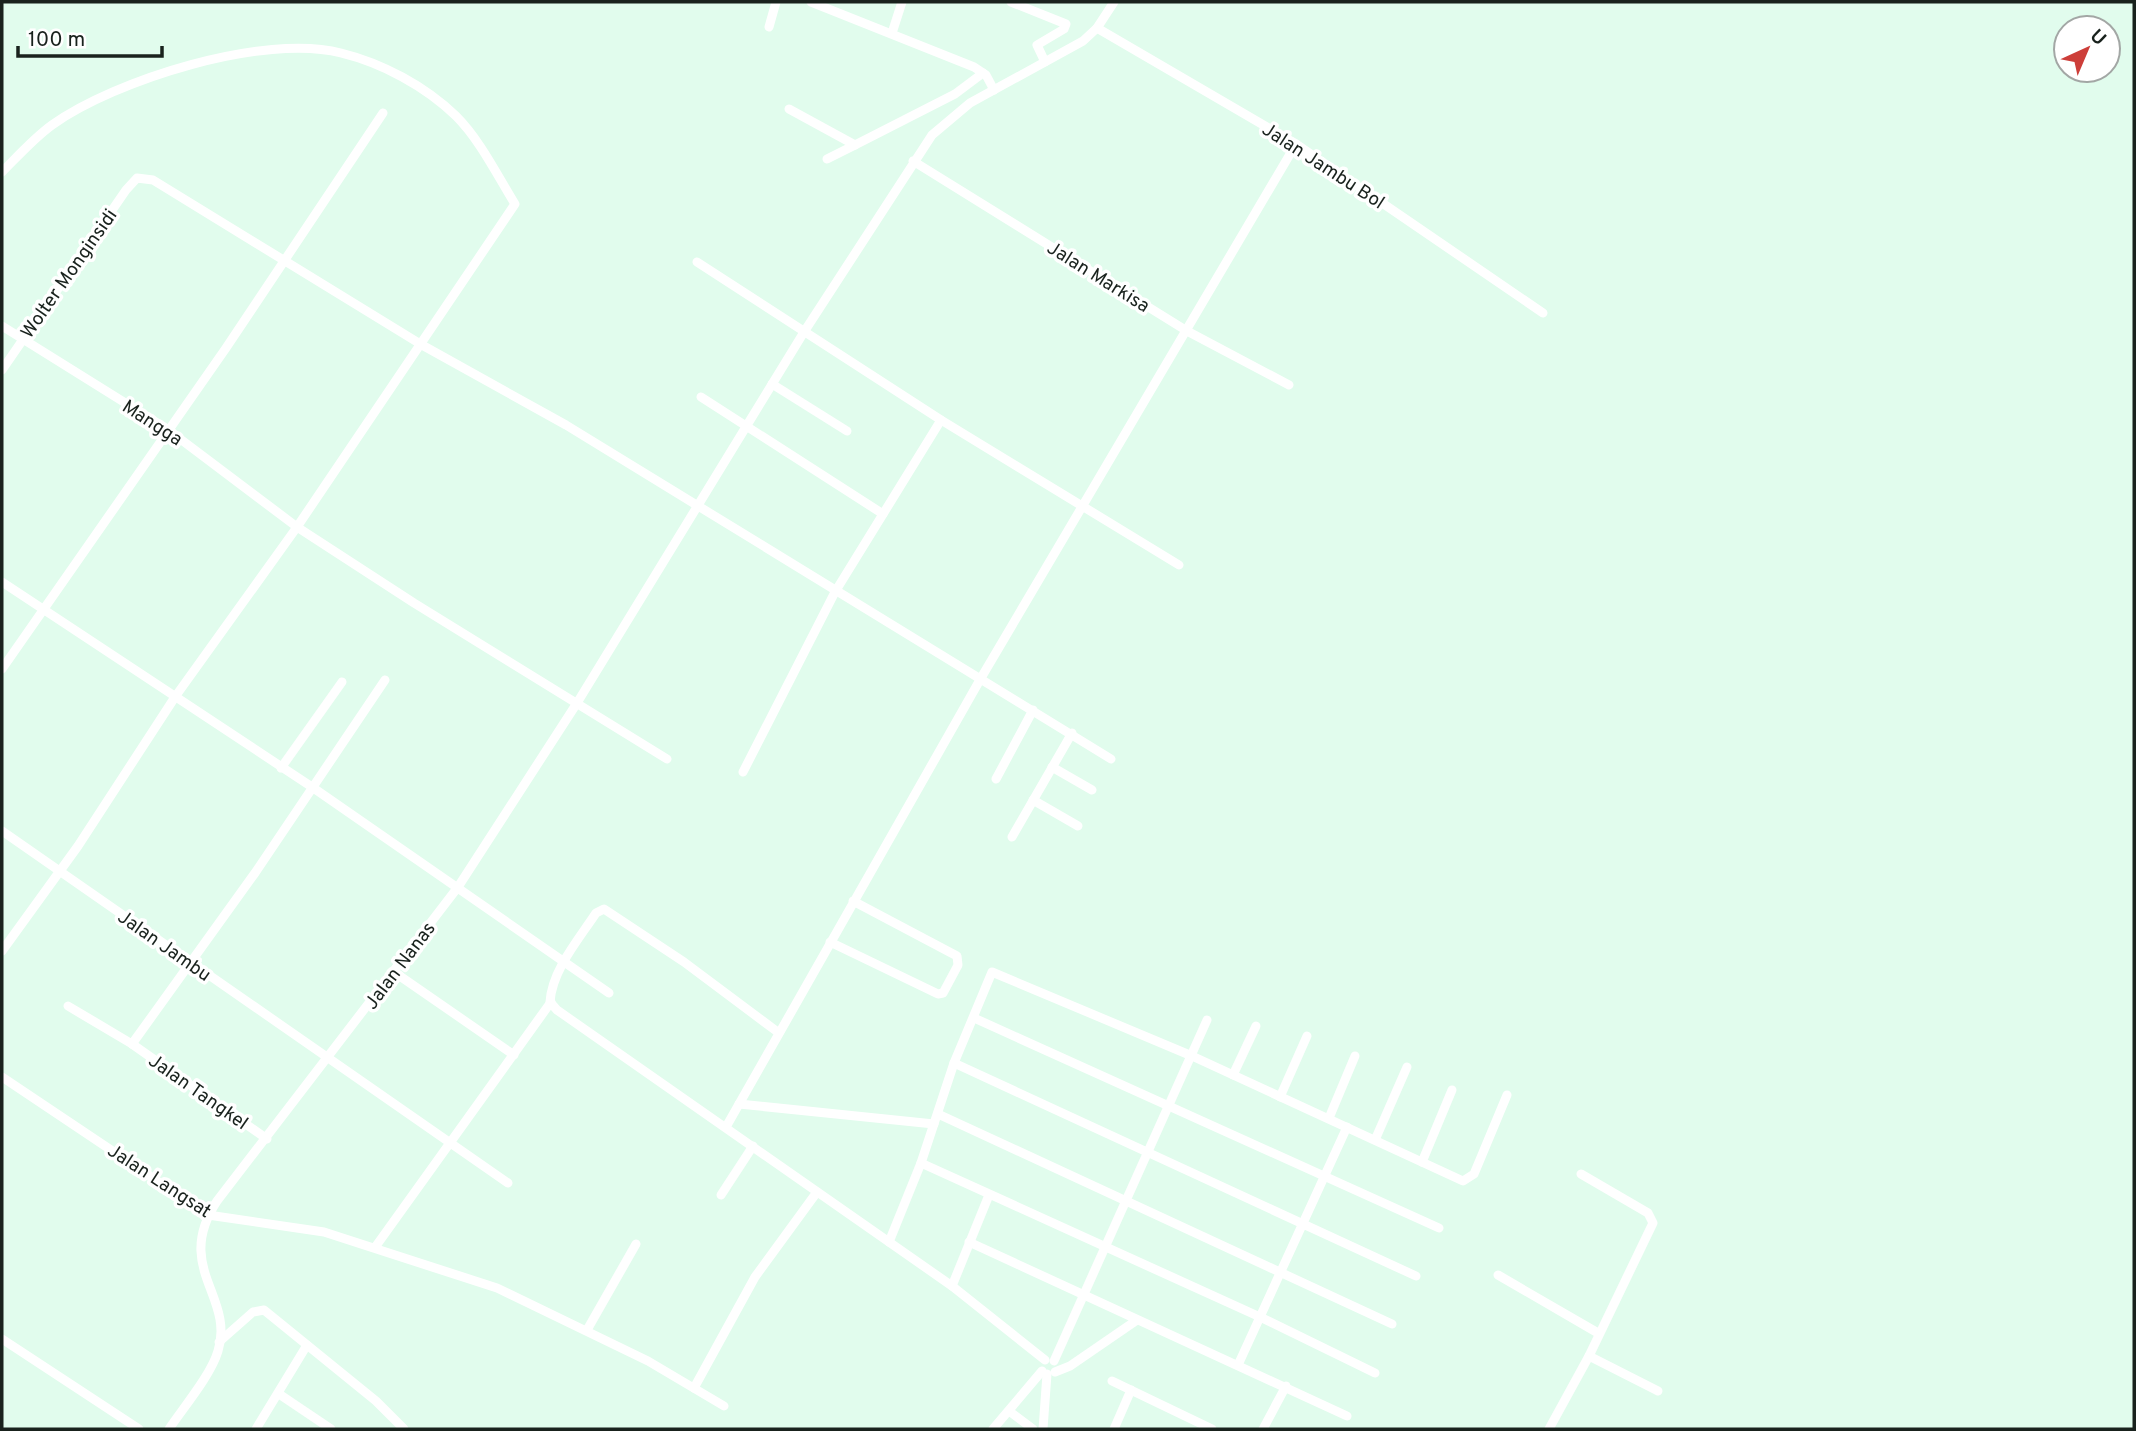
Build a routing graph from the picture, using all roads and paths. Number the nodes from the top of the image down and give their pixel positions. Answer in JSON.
{"nodes":[{"id":1,"x":776,"y":2,"type":"edge"},
{"id":2,"x":811,"y":2,"type":"edge"},
{"id":3,"x":902,"y":2,"type":"edge"},
{"id":4,"x":1011,"y":2,"type":"edge"},
{"id":5,"x":1114,"y":2,"type":"edge"},
{"id":6,"x":769,"y":27,"type":"dead end"},
{"id":7,"x":1097,"y":28,"type":"junction"},
{"id":8,"x":892,"y":33,"type":"junction"},
{"id":9,"x":1045,"y":62,"type":"junction"},
{"id":10,"x":988,"y":80,"type":"junction"},
{"id":11,"x":789,"y":109,"type":"dead end"},
{"id":12,"x":383,"y":113,"type":"dead end"},
{"id":13,"x":1296,"y":144,"type":"junction"},
{"id":14,"x":855,"y":145,"type":"junction"},
{"id":15,"x":827,"y":159,"type":"dead end"},
{"id":16,"x":913,"y":161,"type":"junction"},
{"id":17,"x":2,"y":172,"type":"edge"},
{"id":18,"x":285,"y":259,"type":"junction"},
{"id":19,"x":697,"y":262,"type":"dead end"},
{"id":20,"x":1544,"y":313,"type":"dead end"},
{"id":21,"x":2,"y":326,"type":"edge"},
{"id":22,"x":1187,"y":331,"type":"junction"},
{"id":23,"x":804,"y":332,"type":"junction"},
{"id":24,"x":21,"y":340,"type":"junction"},
{"id":25,"x":422,"y":345,"type":"junction"},
{"id":26,"x":2,"y":370,"type":"edge"},
{"id":27,"x":772,"y":384,"type":"junction"},
{"id":28,"x":1289,"y":384,"type":"dead end"},
{"id":29,"x":701,"y":397,"type":"dead end"},
{"id":30,"x":941,"y":420,"type":"junction"},
{"id":31,"x":747,"y":424,"type":"junction"},
{"id":32,"x":167,"y":429,"type":"junction"},
{"id":33,"x":848,"y":431,"type":"dead end"},
{"id":34,"x":1082,"y":505,"type":"junction"},
{"id":35,"x":696,"y":506,"type":"junction"},
{"id":36,"x":883,"y":514,"type":"junction"},
{"id":37,"x":297,"y":527,"type":"junction"},
{"id":38,"x":1179,"y":565,"type":"dead end"},
{"id":39,"x":2,"y":582,"type":"edge"},
{"id":40,"x":835,"y":592,"type":"junction"},
{"id":41,"x":43,"y":610,"type":"junction"},
{"id":42,"x":2,"y":669,"type":"edge"},
{"id":43,"x":981,"y":678,"type":"junction"},
{"id":44,"x":385,"y":680,"type":"dead end"},
{"id":45,"x":342,"y":682,"type":"dead end"},
{"id":46,"x":175,"y":697,"type":"junction"},
{"id":47,"x":577,"y":703,"type":"junction"},
{"id":48,"x":1034,"y":710,"type":"junction"},
{"id":49,"x":1072,"y":733,"type":"junction"},
{"id":50,"x":667,"y":758,"type":"dead end"},
{"id":51,"x":1111,"y":759,"type":"dead end"},
{"id":52,"x":1052,"y":767,"type":"junction"},
{"id":53,"x":281,"y":768,"type":"junction"},
{"id":54,"x":743,"y":772,"type":"dead end"},
{"id":55,"x":996,"y":779,"type":"dead end"},
{"id":56,"x":312,"y":787,"type":"junction"},
{"id":57,"x":1092,"y":790,"type":"dead end"},
{"id":58,"x":1033,"y":800,"type":"junction"},
{"id":59,"x":1078,"y":826,"type":"dead end"},
{"id":60,"x":2,"y":831,"type":"edge"},
{"id":61,"x":1012,"y":837,"type":"dead end"},
{"id":62,"x":60,"y":870,"type":"junction"},
{"id":63,"x":458,"y":887,"type":"junction"},
{"id":64,"x":853,"y":901,"type":"junction"},
{"id":65,"x":830,"y":942,"type":"junction"},
{"id":66,"x":2,"y":951,"type":"edge"},
{"id":67,"x":565,"y":961,"type":"junction"},
{"id":68,"x":191,"y":965,"type":"junction"},
{"id":69,"x":394,"y":972,"type":"junction"},
{"id":70,"x":609,"y":993,"type":"dead end"},
{"id":71,"x":551,"y":1002,"type":"junction"},
{"id":72,"x":68,"y":1006,"type":"dead end"},
{"id":73,"x":974,"y":1018,"type":"junction"},
{"id":74,"x":1208,"y":1020,"type":"dead end"},
{"id":75,"x":1256,"y":1026,"type":"dead end"},
{"id":76,"x":779,"y":1033,"type":"junction"},
{"id":77,"x":1307,"y":1036,"type":"dead end"},
{"id":78,"x":132,"y":1044,"type":"junction"},
{"id":79,"x":514,"y":1055,"type":"junction"},
{"id":80,"x":1192,"y":1056,"type":"junction"},
{"id":81,"x":1355,"y":1056,"type":"dead end"},
{"id":82,"x":330,"y":1057,"type":"junction"},
{"id":83,"x":954,"y":1063,"type":"junction"},
{"id":84,"x":1407,"y":1068,"type":"dead end"},
{"id":85,"x":1233,"y":1075,"type":"junction"},
{"id":86,"x":2,"y":1077,"type":"edge"},
{"id":87,"x":1452,"y":1090,"type":"dead end"},
{"id":88,"x":1507,"y":1094,"type":"dead end"},
{"id":89,"x":1280,"y":1097,"type":"junction"},
{"id":90,"x":739,"y":1104,"type":"junction"},
{"id":91,"x":1169,"y":1105,"type":"junction"},
{"id":92,"x":938,"y":1114,"type":"junction"},
{"id":93,"x":1329,"y":1118,"type":"junction"},
{"id":94,"x":934,"y":1124,"type":"junction"},
{"id":95,"x":726,"y":1127,"type":"junction"},
{"id":96,"x":1347,"y":1127,"type":"junction"},
{"id":97,"x":267,"y":1139,"type":"junction"},
{"id":98,"x":1375,"y":1140,"type":"junction"},
{"id":99,"x":452,"y":1144,"type":"junction"},
{"id":100,"x":753,"y":1146,"type":"junction"},
{"id":101,"x":1148,"y":1152,"type":"junction"},
{"id":102,"x":1422,"y":1162,"type":"junction"},
{"id":103,"x":920,"y":1163,"type":"junction"},
{"id":104,"x":1581,"y":1174,"type":"dead end"},
{"id":105,"x":1326,"y":1175,"type":"junction"},
{"id":106,"x":508,"y":1183,"type":"dead end"},
{"id":107,"x":817,"y":1192,"type":"junction"},
{"id":108,"x":721,"y":1195,"type":"dead end"},
{"id":109,"x":989,"y":1195,"type":"junction"},
{"id":110,"x":1127,"y":1200,"type":"junction"},
{"id":111,"x":208,"y":1215,"type":"junction"},
{"id":112,"x":1304,"y":1224,"type":"junction"},
{"id":113,"x":1439,"y":1228,"type":"dead end"},
{"id":114,"x":889,"y":1242,"type":"junction"},
{"id":115,"x":969,"y":1242,"type":"junction"},
{"id":116,"x":636,"y":1244,"type":"dead end"},
{"id":117,"x":1103,"y":1246,"type":"junction"},
{"id":118,"x":376,"y":1247,"type":"junction"},
{"id":119,"x":1280,"y":1270,"type":"junction"},
{"id":120,"x":1498,"y":1275,"type":"dead end"},
{"id":121,"x":1416,"y":1276,"type":"dead end"},
{"id":122,"x":952,"y":1286,"type":"junction"},
{"id":123,"x":1082,"y":1295,"type":"junction"},
{"id":124,"x":1260,"y":1317,"type":"junction"},
{"id":125,"x":1137,"y":1320,"type":"junction"},
{"id":126,"x":1392,"y":1324,"type":"dead end"},
{"id":127,"x":587,"y":1331,"type":"junction"},
{"id":128,"x":1598,"y":1333,"type":"junction"},
{"id":129,"x":2,"y":1339,"type":"edge"},
{"id":130,"x":219,"y":1342,"type":"junction"},
{"id":131,"x":307,"y":1345,"type":"junction"},
{"id":132,"x":1589,"y":1356,"type":"junction"},
{"id":133,"x":1050,"y":1360,"type":"junction"},
{"id":134,"x":1238,"y":1365,"type":"junction"},
{"id":135,"x":1048,"y":1372,"type":"junction"},
{"id":136,"x":1375,"y":1373,"type":"dead end"},
{"id":137,"x":1112,"y":1381,"type":"dead end"},
{"id":138,"x":1286,"y":1386,"type":"junction"},
{"id":139,"x":694,"y":1388,"type":"junction"},
{"id":140,"x":1131,"y":1391,"type":"junction"},
{"id":141,"x":1658,"y":1391,"type":"dead end"},
{"id":142,"x":279,"y":1394,"type":"junction"},
{"id":143,"x":724,"y":1406,"type":"dead end"},
{"id":144,"x":1009,"y":1411,"type":"junction"},
{"id":145,"x":1347,"y":1416,"type":"dead end"},
{"id":146,"x":139,"y":1429,"type":"edge"},
{"id":147,"x":169,"y":1429,"type":"edge"},
{"id":148,"x":256,"y":1429,"type":"edge"},
{"id":149,"x":331,"y":1429,"type":"edge"},
{"id":150,"x":404,"y":1429,"type":"edge"},
{"id":151,"x":993,"y":1429,"type":"edge"},
{"id":152,"x":1032,"y":1429,"type":"edge"},
{"id":153,"x":1043,"y":1429,"type":"edge"},
{"id":154,"x":1114,"y":1429,"type":"edge"},
{"id":155,"x":1212,"y":1429,"type":"edge"},
{"id":156,"x":1263,"y":1429,"type":"edge"},
{"id":157,"x":1549,"y":1429,"type":"edge"}],
"edges":[{"from":1,"to":6,"type":"street"},
{"from":2,"to":8,"type":"street"},
{"from":3,"to":8,"type":"street"},
{"from":4,"to":9,"type":"street"},
{"from":5,"to":7,"type":"street"},
{"from":7,"to":9,"type":"street"},
{"from":7,"to":13,"type":"street","name":"Jalan Jambu Bol"},
{"from":8,"to":10,"type":"street"},
{"from":9,"to":10,"type":"street"},
{"from":10,"to":14,"type":"street"},
{"from":10,"to":16,"type":"street","name":"Jalan Nanas"},
{"from":11,"to":14,"type":"street"},
{"from":12,"to":18,"type":"street"},
{"from":13,"to":20,"type":"street","name":"Jalan Jambu Bol"},
{"from":13,"to":22,"type":"street"},
{"from":14,"to":15,"type":"street"},
{"from":16,"to":22,"type":"street","name":"Jalan Markisa"},
{"from":16,"to":23,"type":"street","name":"Jalan Nanas"},
{"from":17,"to":25,"type":"street"},
{"from":18,"to":24,"type":"street","name":"Wolter Monginsidi"},
{"from":18,"to":25,"type":"street"},
{"from":18,"to":32,"type":"street"},
{"from":19,"to":23,"type":"street"},
{"from":21,"to":24,"type":"street","name":"Mangga"},
{"from":22,"to":28,"type":"street","name":"Jalan Markisa"},
{"from":22,"to":34,"type":"street"},
{"from":23,"to":27,"type":"street","name":"Jalan Nanas"},
{"from":23,"to":30,"type":"street"},
{"from":24,"to":26,"type":"street","name":"Wolter Monginsidi"},
{"from":24,"to":32,"type":"street","name":"Mangga"},
{"from":25,"to":35,"type":"street"},
{"from":25,"to":37,"type":"street"},
{"from":27,"to":31,"type":"street","name":"Jalan Nanas"},
{"from":27,"to":33,"type":"street"},
{"from":29,"to":31,"type":"street"},
{"from":30,"to":34,"type":"street"},
{"from":30,"to":36,"type":"street"},
{"from":31,"to":35,"type":"street","name":"Jalan Nanas"},
{"from":31,"to":36,"type":"street"},
{"from":32,"to":37,"type":"street","name":"Mangga"},
{"from":32,"to":41,"type":"street"},
{"from":34,"to":38,"type":"street"},
{"from":34,"to":43,"type":"street"},
{"from":35,"to":40,"type":"street"},
{"from":35,"to":47,"type":"street","name":"Jalan Nanas"},
{"from":36,"to":40,"type":"street"},
{"from":37,"to":46,"type":"street"},
{"from":37,"to":47,"type":"street","name":"Mangga"},
{"from":39,"to":41,"type":"street"},
{"from":40,"to":43,"type":"street"},
{"from":40,"to":54,"type":"street"},
{"from":41,"to":42,"type":"street"},
{"from":41,"to":46,"type":"street"},
{"from":43,"to":48,"type":"street"},
{"from":43,"to":64,"type":"street"},
{"from":44,"to":56,"type":"street"},
{"from":45,"to":53,"type":"street"},
{"from":46,"to":53,"type":"street"},
{"from":46,"to":62,"type":"street"},
{"from":47,"to":50,"type":"street","name":"Mangga"},
{"from":47,"to":63,"type":"street","name":"Jalan Nanas"},
{"from":48,"to":49,"type":"street"},
{"from":48,"to":55,"type":"street"},
{"from":49,"to":51,"type":"street"},
{"from":49,"to":52,"type":"street"},
{"from":52,"to":57,"type":"street"},
{"from":52,"to":58,"type":"street"},
{"from":53,"to":56,"type":"street"},
{"from":56,"to":63,"type":"street"},
{"from":56,"to":68,"type":"street"},
{"from":58,"to":59,"type":"street"},
{"from":58,"to":61,"type":"street"},
{"from":60,"to":62,"type":"street","name":"Jalan Jambu"},
{"from":62,"to":66,"type":"street"},
{"from":62,"to":68,"type":"street","name":"Jalan Jambu"},
{"from":63,"to":67,"type":"street"},
{"from":63,"to":69,"type":"street","name":"Jalan Nanas"},
{"from":64,"to":65,"type":"street"},
{"from":64,"to":65,"type":"street"},
{"from":65,"to":76,"type":"street"},
{"from":67,"to":70,"type":"street"},
{"from":67,"to":71,"type":"street"},
{"from":67,"to":76,"type":"street"},
{"from":68,"to":78,"type":"street"},
{"from":68,"to":82,"type":"street","name":"Jalan Jambu"},
{"from":69,"to":79,"type":"street"},
{"from":69,"to":82,"type":"street","name":"Jalan Nanas"},
{"from":71,"to":79,"type":"street"},
{"from":71,"to":95,"type":"street"},
{"from":72,"to":78,"type":"street","name":"Jalan Tangkel"},
{"from":73,"to":80,"type":"street"},
{"from":73,"to":83,"type":"street"},
{"from":73,"to":91,"type":"street"},
{"from":74,"to":80,"type":"street"},
{"from":75,"to":85,"type":"street"},
{"from":76,"to":90,"type":"street"},
{"from":77,"to":89,"type":"street"},
{"from":78,"to":97,"type":"street","name":"Jalan Tangkel"},
{"from":79,"to":99,"type":"street"},
{"from":80,"to":85,"type":"street"},
{"from":80,"to":91,"type":"street"},
{"from":81,"to":93,"type":"street"},
{"from":82,"to":97,"type":"street","name":"Jalan Nanas"},
{"from":82,"to":99,"type":"street","name":"Jalan Jambu"},
{"from":83,"to":92,"type":"street"},
{"from":83,"to":101,"type":"street"},
{"from":84,"to":98,"type":"street"},
{"from":85,"to":89,"type":"street"},
{"from":86,"to":111,"type":"street","name":"Jalan Langsat"},
{"from":87,"to":102,"type":"street"},
{"from":88,"to":102,"type":"street"},
{"from":89,"to":93,"type":"street"},
{"from":90,"to":94,"type":"street"},
{"from":90,"to":95,"type":"street"},
{"from":91,"to":101,"type":"street"},
{"from":91,"to":105,"type":"street"},
{"from":92,"to":94,"type":"street"},
{"from":92,"to":110,"type":"street"},
{"from":93,"to":96,"type":"street"},
{"from":94,"to":103,"type":"street"},
{"from":95,"to":100,"type":"street"},
{"from":96,"to":98,"type":"street"},
{"from":96,"to":105,"type":"street"},
{"from":97,"to":111,"type":"street","name":"Jalan Nanas"},
{"from":98,"to":102,"type":"street"},
{"from":99,"to":106,"type":"street","name":"Jalan Jambu"},
{"from":99,"to":118,"type":"street"},
{"from":100,"to":107,"type":"street"},
{"from":100,"to":108,"type":"street"},
{"from":101,"to":110,"type":"street"},
{"from":101,"to":112,"type":"street"},
{"from":103,"to":109,"type":"street"},
{"from":103,"to":114,"type":"street"},
{"from":104,"to":128,"type":"street"},
{"from":105,"to":112,"type":"street"},
{"from":105,"to":113,"type":"street"},
{"from":107,"to":114,"type":"street"},
{"from":107,"to":139,"type":"street"},
{"from":109,"to":115,"type":"street"},
{"from":109,"to":117,"type":"street"},
{"from":110,"to":117,"type":"street"},
{"from":110,"to":119,"type":"street"},
{"from":111,"to":118,"type":"street","name":"Jalan Langsat"},
{"from":111,"to":130,"type":"street","name":"Jalan Nanas"},
{"from":112,"to":119,"type":"street"},
{"from":112,"to":121,"type":"street"},
{"from":114,"to":122,"type":"street"},
{"from":115,"to":122,"type":"street"},
{"from":115,"to":123,"type":"street"},
{"from":116,"to":127,"type":"street"},
{"from":117,"to":123,"type":"street"},
{"from":117,"to":124,"type":"street"},
{"from":118,"to":127,"type":"street","name":"Jalan Langsat"},
{"from":119,"to":124,"type":"street"},
{"from":119,"to":126,"type":"street"},
{"from":120,"to":128,"type":"street"},
{"from":122,"to":133,"type":"street"},
{"from":123,"to":125,"type":"street"},
{"from":123,"to":133,"type":"street"},
{"from":124,"to":134,"type":"street"},
{"from":124,"to":136,"type":"street"},
{"from":125,"to":134,"type":"street"},
{"from":125,"to":135,"type":"street"},
{"from":127,"to":139,"type":"street","name":"Jalan Langsat"},
{"from":128,"to":132,"type":"street"},
{"from":129,"to":146,"type":"street"},
{"from":130,"to":131,"type":"street"},
{"from":130,"to":147,"type":"street"},
{"from":131,"to":142,"type":"street"},
{"from":131,"to":150,"type":"street"},
{"from":132,"to":141,"type":"street"},
{"from":132,"to":157,"type":"street"},
{"from":133,"to":135,"type":"street"},
{"from":133,"to":135,"type":"street"},
{"from":134,"to":138,"type":"street"},
{"from":135,"to":144,"type":"street"},
{"from":135,"to":153,"type":"street"},
{"from":137,"to":140,"type":"street"},
{"from":138,"to":145,"type":"street"},
{"from":138,"to":156,"type":"street"},
{"from":139,"to":143,"type":"street","name":"Jalan Langsat"},
{"from":140,"to":154,"type":"street"},
{"from":140,"to":155,"type":"street"},
{"from":142,"to":148,"type":"street"},
{"from":142,"to":149,"type":"street"},
{"from":144,"to":151,"type":"street"},
{"from":144,"to":152,"type":"street"}]}
